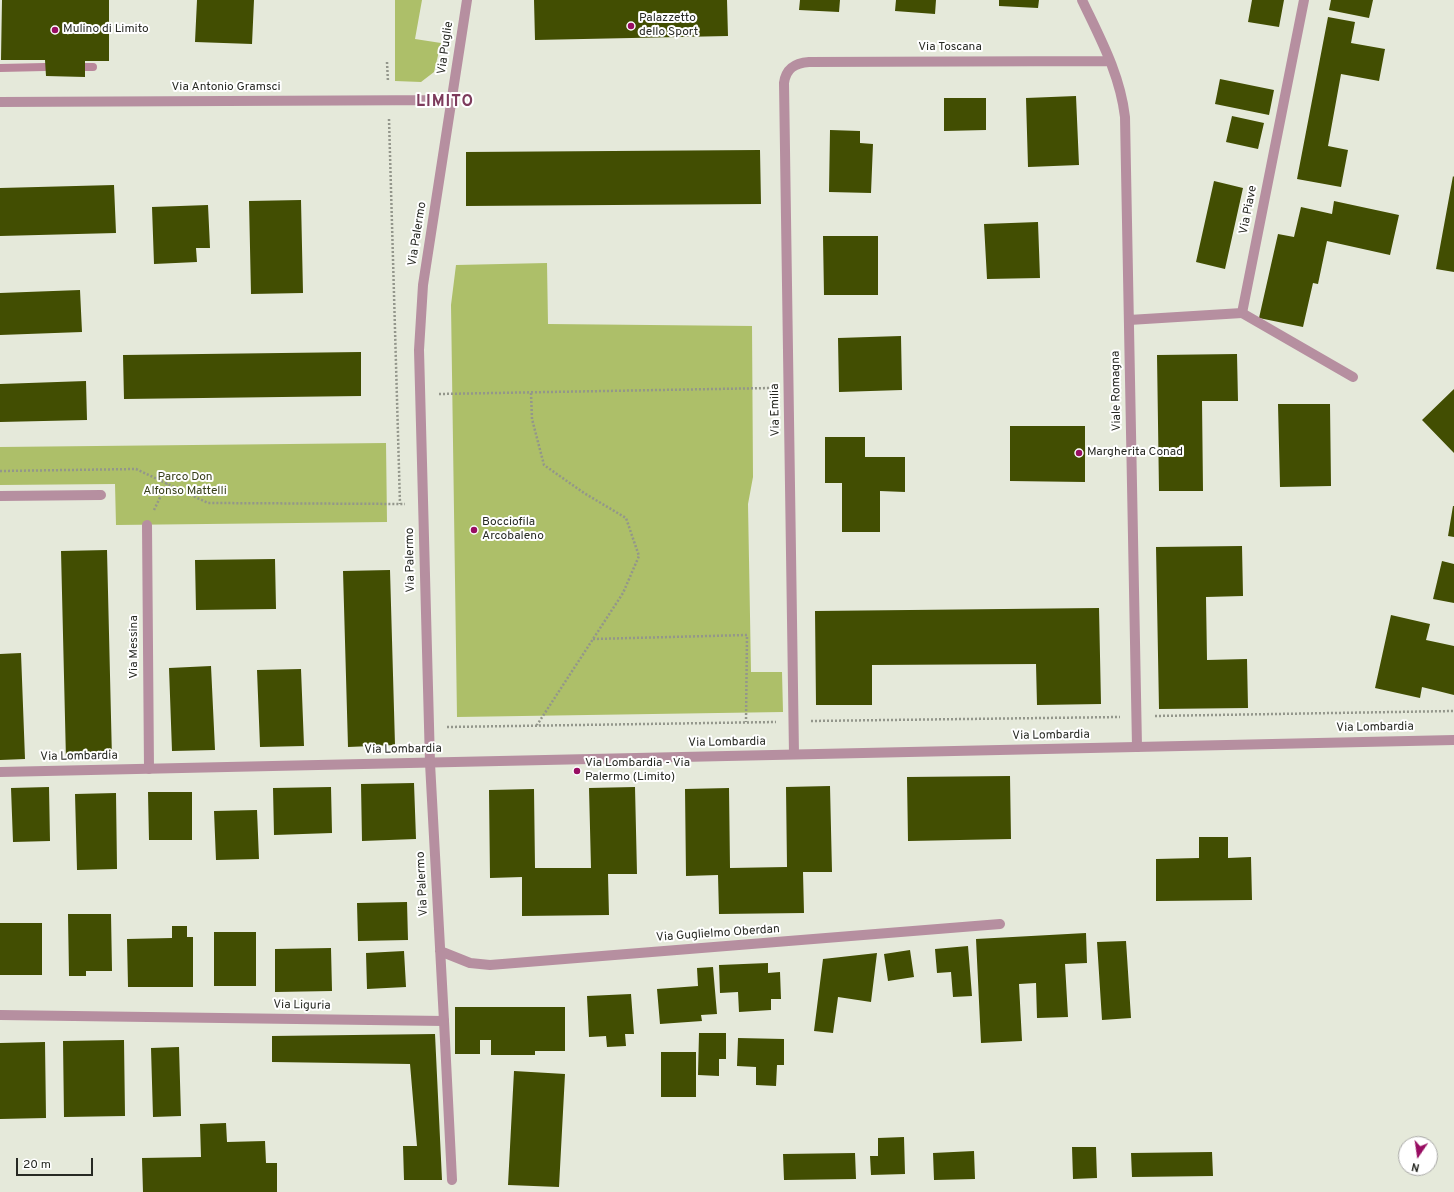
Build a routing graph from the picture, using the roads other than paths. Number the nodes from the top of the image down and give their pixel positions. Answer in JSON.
{"nodes":[{"id":1,"x":466,"y":0,"type":"edge"},
{"id":2,"x":1082,"y":0,"type":"edge"},
{"id":3,"x":1304,"y":0,"type":"edge"},
{"id":4,"x":1110,"y":62,"type":"junction"},
{"id":5,"x":791,"y":66,"type":"joint"},
{"id":6,"x":452,"y":100,"type":"junction"},
{"id":7,"x":0,"y":102,"type":"edge"},
{"id":8,"x":1242,"y":313,"type":"junction"},
{"id":9,"x":1129,"y":320,"type":"junction"},
{"id":10,"x":1353,"y":377,"type":"dead end"},
{"id":11,"x":101,"y":495,"type":"dead end"},
{"id":12,"x":0,"y":496,"type":"edge"},
{"id":13,"x":147,"y":525,"type":"road end"},
{"id":14,"x":1454,"y":740,"type":"edge"},
{"id":15,"x":1137,"y":747,"type":"junction"},
{"id":16,"x":794,"y":754,"type":"junction"},
{"id":17,"x":430,"y":762,"type":"junction"},
{"id":18,"x":149,"y":769,"type":"junction"},
{"id":19,"x":0,"y":772,"type":"edge"},
{"id":20,"x":1000,"y":924,"type":"dead end"},
{"id":21,"x":440,"y":951,"type":"junction"},
{"id":22,"x":0,"y":1015,"type":"edge"},
{"id":23,"x":444,"y":1021,"type":"junction"},
{"id":24,"x":452,"y":1180,"type":"dead end"}],
"edges":[{"from":1,"to":6,"type":"street","name":"Via Puglie"},
{"from":2,"to":4,"type":"street","name":"Viale Romagna"},
{"from":3,"to":8,"type":"street","name":"Via Piave"},
{"from":4,"to":5,"type":"street","name":"Via Toscana"},
{"from":4,"to":9,"type":"street","name":"Viale Romagna"},
{"from":5,"to":16,"type":"street","name":"Via Emilia"},
{"from":6,"to":7,"type":"street","name":"Via Antonio Gramsci"},
{"from":6,"to":17,"type":"street","name":"Via Palermo"},
{"from":8,"to":9,"type":"street"},
{"from":8,"to":10,"type":"street"},
{"from":9,"to":15,"type":"street","name":"Viale Romagna"},
{"from":11,"to":12,"type":"street"},
{"from":13,"to":18,"type":"street","name":"Via Messina"},
{"from":14,"to":15,"type":"street","name":"Via Lombardia"},
{"from":15,"to":16,"type":"street","name":"Via Lombardia"},
{"from":16,"to":17,"type":"street","name":"Via Lombardia"},
{"from":17,"to":18,"type":"street","name":"Via Lombardia"},
{"from":17,"to":21,"type":"street","name":"Via Palermo"},
{"from":18,"to":19,"type":"street","name":"Via Lombardia"},
{"from":20,"to":21,"type":"street","name":"Via Guglielmo Oberdan"},
{"from":21,"to":23,"type":"street","name":"Via Palermo"},
{"from":22,"to":23,"type":"street","name":"Via Liguria"},
{"from":23,"to":24,"type":"street"}]}
